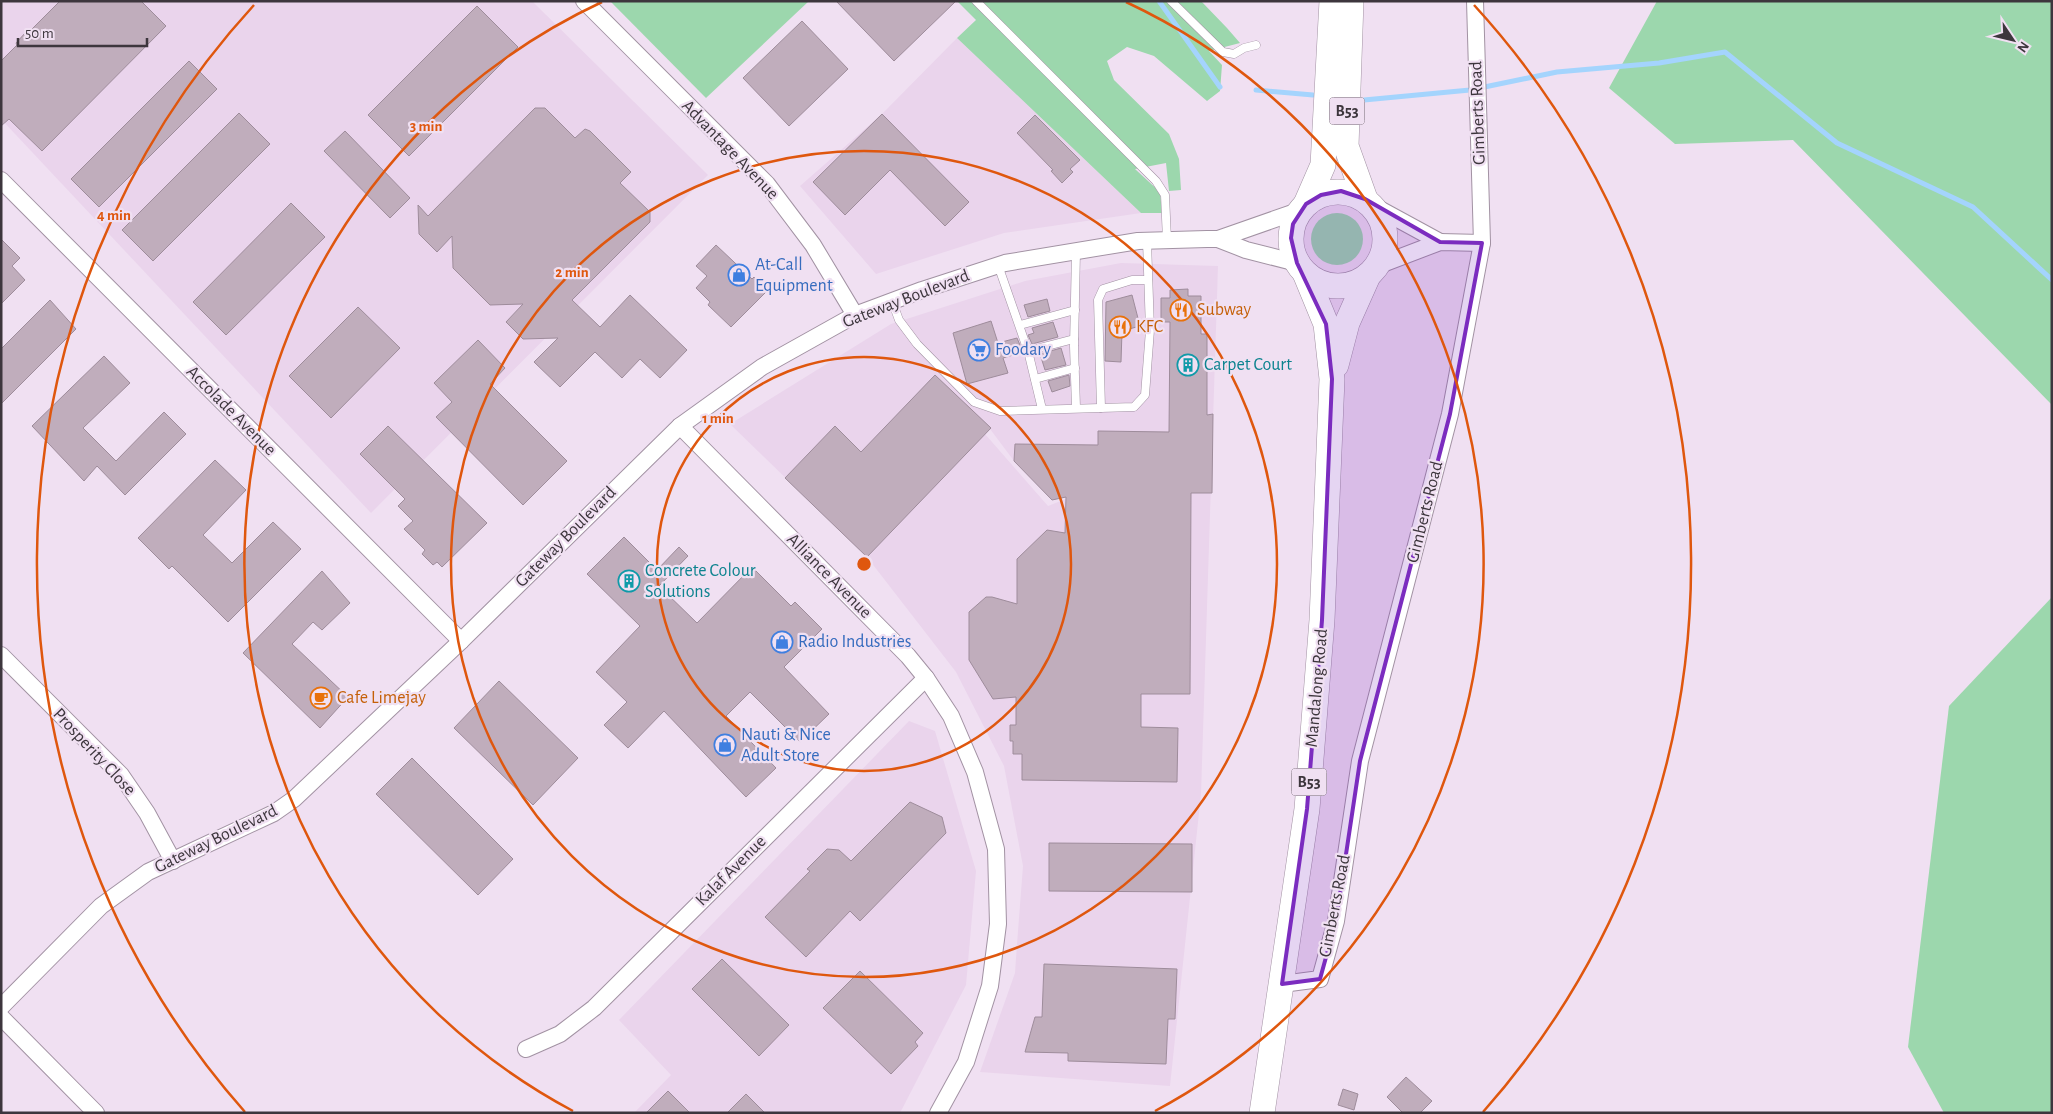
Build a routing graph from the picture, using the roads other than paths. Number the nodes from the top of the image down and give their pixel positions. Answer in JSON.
{"nodes":[{"id":1,"x":584,"y":1,"type":"edge"},
{"id":2,"x":976,"y":1,"type":"edge"},
{"id":3,"x":1171,"y":1,"type":"edge"},
{"id":4,"x":1332,"y":1,"type":"edge"},
{"id":5,"x":1351,"y":1,"type":"edge"},
{"id":6,"x":1475,"y":1,"type":"edge"},
{"id":7,"x":1256,"y":45,"type":"dead end"},
{"id":8,"x":1,"y":180,"type":"edge"},
{"id":9,"x":1368,"y":202,"type":"junction"},
{"id":10,"x":1303,"y":207,"type":"junction"},
{"id":11,"x":1218,"y":239,"type":"junction"},
{"id":12,"x":1167,"y":240,"type":"junction"},
{"id":13,"x":1147,"y":241,"type":"junction"},
{"id":14,"x":1440,"y":242,"type":"junction"},
{"id":15,"x":1482,"y":243,"type":"junction"},
{"id":16,"x":1076,"y":252,"type":"junction"},
{"id":17,"x":998,"y":266,"type":"junction"},
{"id":18,"x":1301,"y":268,"type":"junction"},
{"id":19,"x":1373,"y":271,"type":"junction"},
{"id":20,"x":1148,"y":280,"type":"junction"},
{"id":21,"x":892,"y":301,"type":"junction"},
{"id":22,"x":1075,"y":310,"type":"junction"},
{"id":23,"x":856,"y":315,"type":"junction"},
{"id":24,"x":1020,"y":325,"type":"junction"},
{"id":25,"x":1074,"y":339,"type":"junction"},
{"id":26,"x":1028,"y":351,"type":"junction"},
{"id":27,"x":1075,"y":368,"type":"junction"},
{"id":28,"x":1035,"y":379,"type":"junction"},
{"id":29,"x":1332,"y":380,"type":"junction"},
{"id":30,"x":1076,"y":408,"type":"junction"},
{"id":31,"x":1102,"y":408,"type":"junction"},
{"id":32,"x":1042,"y":409,"type":"junction"},
{"id":33,"x":680,"y":426,"type":"junction"},
{"id":34,"x":461,"y":641,"type":"junction"},
{"id":35,"x":1,"y":655,"type":"edge"},
{"id":36,"x":926,"y":678,"type":"junction"},
{"id":37,"x":173,"y":861,"type":"junction"},
{"id":38,"x":1282,"y":984,"type":"junction"},
{"id":39,"x":1,"y":1007,"type":"edge"},
{"id":40,"x":1,"y":1017,"type":"edge"},
{"id":41,"x":526,"y":1049,"type":"dead end"},
{"id":42,"x":96,"y":1113,"type":"edge"},
{"id":43,"x":938,"y":1113,"type":"edge"},
{"id":44,"x":1262,"y":1113,"type":"edge"}],
"edges":[{"from":1,"to":23,"type":"street","name":"Advantage Avenue"},
{"from":2,"to":12,"type":"lane"},
{"from":3,"to":7,"type":"lane"},
{"from":4,"to":10,"type":"main road","number":"B53"},
{"from":5,"to":9,"type":"main road","number":"B53"},
{"from":6,"to":15,"type":"street","name":"Gimberts Road"},
{"from":8,"to":34,"type":"street","name":"Accolade Avenue"},
{"from":9,"to":10,"type":"main road"},
{"from":9,"to":14,"type":"street"},
{"from":9,"to":19,"type":"main road","number":"B53"},
{"from":10,"to":11,"type":"street","name":"Gateway Boulevard"},
{"from":10,"to":18,"type":"main road","number":"B53"},
{"from":11,"to":12,"type":"street","name":"Gateway Boulevard"},
{"from":11,"to":18,"type":"street","name":"Gateway Boulevard"},
{"from":12,"to":13,"type":"street","name":"Gateway Boulevard"},
{"from":13,"to":16,"type":"street","name":"Gateway Boulevard"},
{"from":13,"to":20,"type":"lane"},
{"from":14,"to":15,"type":"street"},
{"from":14,"to":19,"type":"street"},
{"from":15,"to":38,"type":"street","name":"Gimberts Road"},
{"from":16,"to":17,"type":"street","name":"Gateway Boulevard"},
{"from":16,"to":22,"type":"lane"},
{"from":17,"to":21,"type":"street","name":"Gateway Boulevard"},
{"from":17,"to":24,"type":"lane"},
{"from":18,"to":19,"type":"main road"},
{"from":18,"to":29,"type":"main road","name":"Mandalong Road","number":"B53"},
{"from":19,"to":29,"type":"main road","name":"Mandalong Road","number":"B53"},
{"from":20,"to":31,"type":"lane"},
{"from":20,"to":31,"type":"lane"},
{"from":21,"to":23,"type":"street","name":"Gateway Boulevard"},
{"from":21,"to":32,"type":"lane"},
{"from":22,"to":24,"type":"lane"},
{"from":22,"to":25,"type":"lane"},
{"from":23,"to":33,"type":"street","name":"Gateway Boulevard"},
{"from":24,"to":26,"type":"lane"},
{"from":25,"to":26,"type":"lane"},
{"from":25,"to":27,"type":"lane"},
{"from":26,"to":28,"type":"lane"},
{"from":27,"to":28,"type":"lane"},
{"from":27,"to":30,"type":"lane"},
{"from":28,"to":32,"type":"lane"},
{"from":29,"to":38,"type":"main road","name":"Mandalong Road","number":"B53"},
{"from":30,"to":31,"type":"lane"},
{"from":30,"to":32,"type":"lane"},
{"from":33,"to":34,"type":"street","name":"Gateway Boulevard"},
{"from":33,"to":36,"type":"street","name":"Alliance Avenue"},
{"from":34,"to":37,"type":"street","name":"Gateway Boulevard"},
{"from":35,"to":37,"type":"street","name":"Prosperity Close"},
{"from":36,"to":41,"type":"street","name":"Kalaf Avenue"},
{"from":36,"to":43,"type":"street","name":"Alliance Avenue"},
{"from":37,"to":39,"type":"street","name":"Gateway Boulevard"},
{"from":38,"to":44,"type":"main road","name":"Mandalong Road","number":"B53"},
{"from":40,"to":42,"type":"street"}]}
